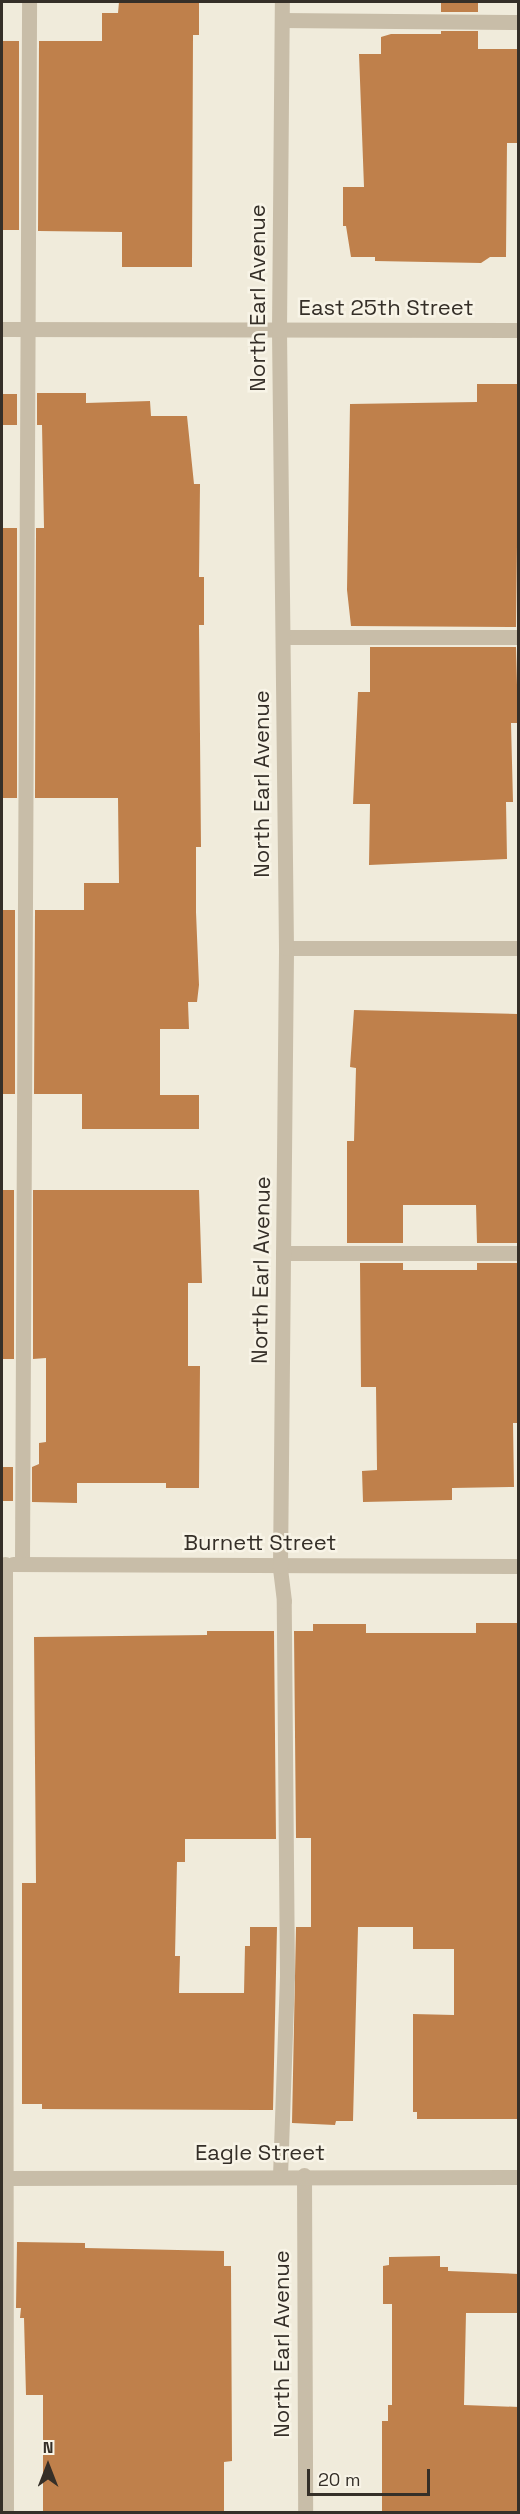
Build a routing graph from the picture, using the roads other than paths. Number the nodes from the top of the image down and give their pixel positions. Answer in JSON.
{"nodes":[{"id":1,"x":29,"y":2,"type":"edge"},
{"id":2,"x":282,"y":2,"type":"edge"},
{"id":3,"x":282,"y":20,"type":"junction"},
{"id":4,"x":519,"y":22,"type":"edge"},
{"id":5,"x":2,"y":329,"type":"edge"},
{"id":6,"x":27,"y":329,"type":"junction"},
{"id":7,"x":279,"y":330,"type":"junction"},
{"id":8,"x":519,"y":330,"type":"edge"},
{"id":9,"x":284,"y":637,"type":"junction"},
{"id":10,"x":519,"y":638,"type":"edge"},
{"id":11,"x":286,"y":948,"type":"junction"},
{"id":12,"x":519,"y":948,"type":"edge"},
{"id":13,"x":283,"y":1253,"type":"junction"},
{"id":14,"x":519,"y":1253,"type":"edge"},
{"id":15,"x":22,"y":1563,"type":"junction"},
{"id":16,"x":3,"y":1564,"type":"edge"},
{"id":17,"x":280,"y":1566,"type":"junction"},
{"id":18,"x":519,"y":1566,"type":"edge"},
{"id":19,"x":304,"y":2175,"type":"junction"},
{"id":20,"x":280,"y":2176,"type":"junction"},
{"id":21,"x":519,"y":2176,"type":"edge"},
{"id":22,"x":4,"y":2178,"type":"edge"},
{"id":23,"x":6,"y":2512,"type":"edge"},
{"id":24,"x":305,"y":2512,"type":"edge"}],
"edges":[{"from":1,"to":6,"type":"street"},
{"from":2,"to":3,"type":"street","name":"North Earl Avenue"},
{"from":3,"to":4,"type":"street"},
{"from":3,"to":7,"type":"street","name":"North Earl Avenue"},
{"from":5,"to":6,"type":"street","name":"East 25th Street"},
{"from":6,"to":7,"type":"street","name":"East 25th Street"},
{"from":6,"to":15,"type":"street"},
{"from":7,"to":8,"type":"street","name":"East 25th Street"},
{"from":7,"to":9,"type":"street","name":"North Earl Avenue"},
{"from":9,"to":10,"type":"street"},
{"from":9,"to":11,"type":"street","name":"North Earl Avenue"},
{"from":11,"to":12,"type":"street"},
{"from":11,"to":13,"type":"street","name":"North Earl Avenue"},
{"from":13,"to":14,"type":"street"},
{"from":13,"to":17,"type":"street","name":"North Earl Avenue"},
{"from":15,"to":16,"type":"street","name":"Burnett Street"},
{"from":15,"to":17,"type":"street","name":"Burnett Street"},
{"from":16,"to":22,"type":"street"},
{"from":17,"to":18,"type":"street","name":"Burnett Street"},
{"from":17,"to":20,"type":"street","name":"North Earl Avenue"},
{"from":19,"to":20,"type":"street","name":"Eagle Street"},
{"from":19,"to":21,"type":"street","name":"Eagle Street"},
{"from":19,"to":24,"type":"street","name":"North Earl Avenue"},
{"from":20,"to":22,"type":"street","name":"Eagle Street"},
{"from":22,"to":23,"type":"street"}]}
